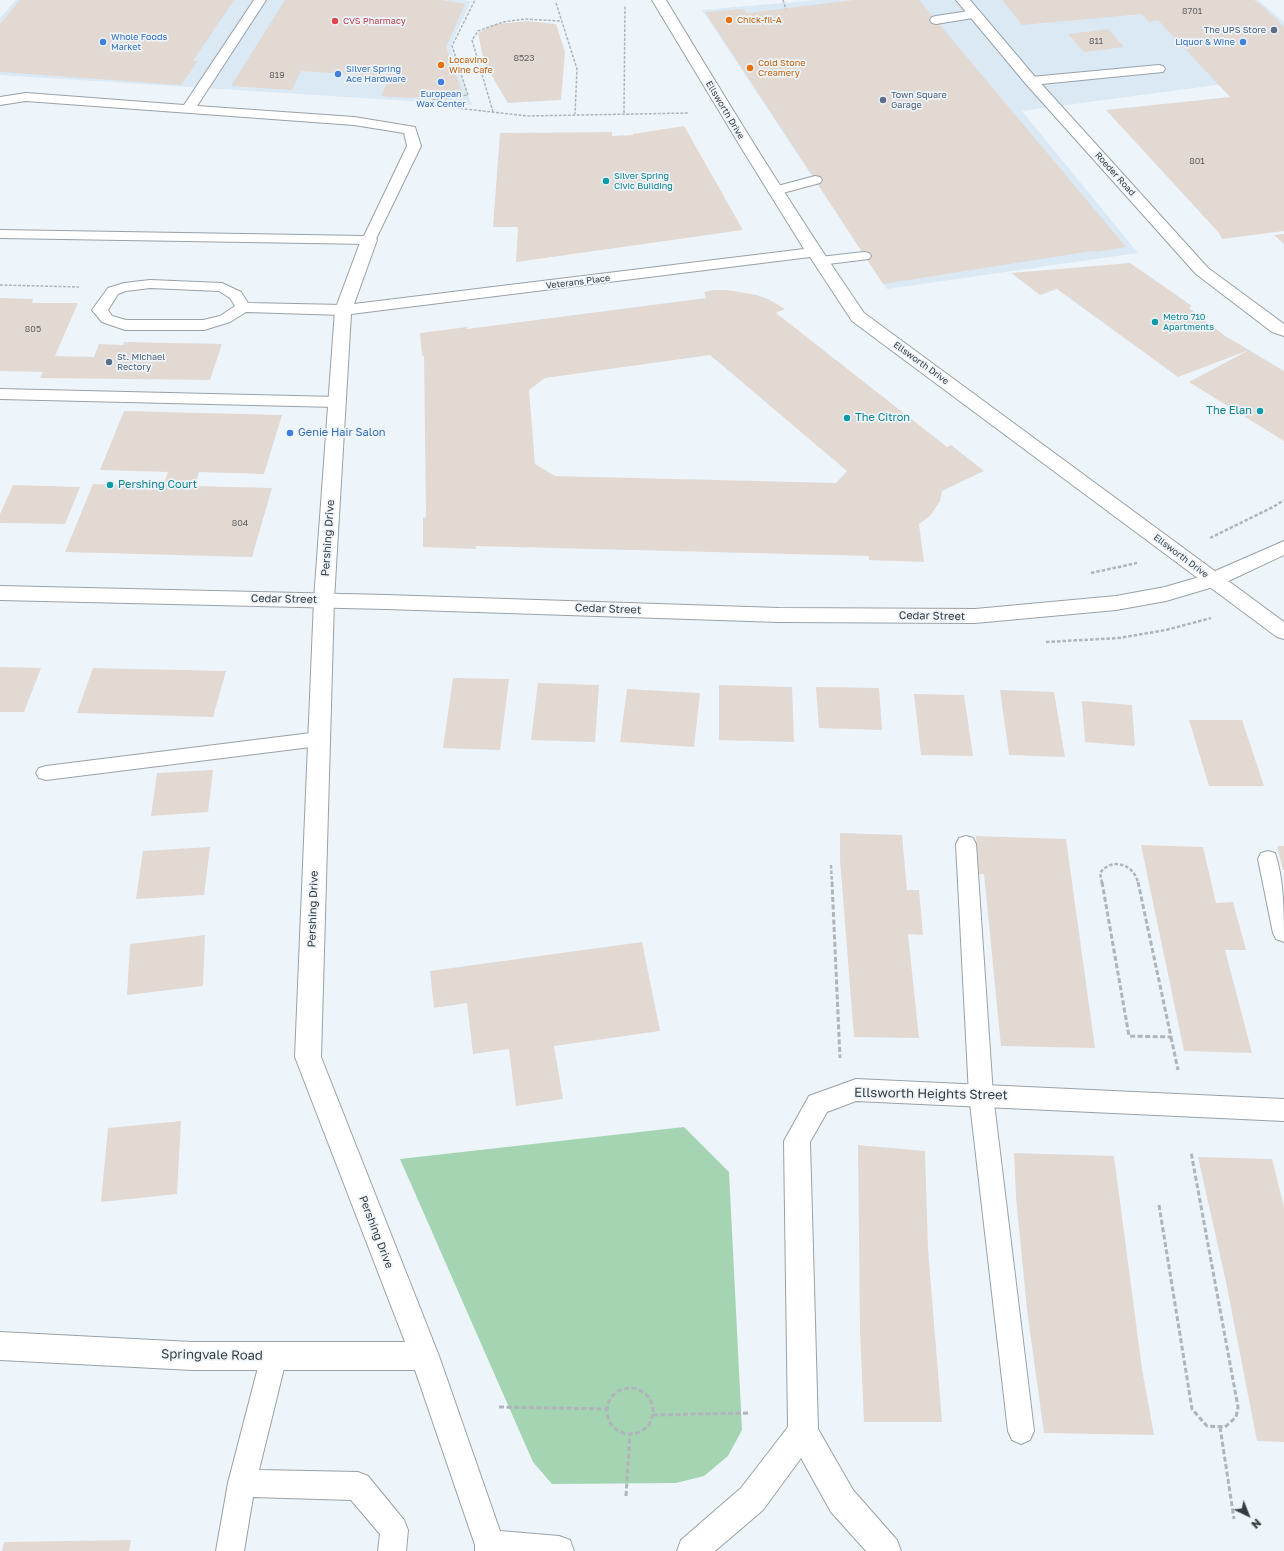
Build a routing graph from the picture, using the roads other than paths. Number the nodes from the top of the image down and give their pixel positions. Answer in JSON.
{"nodes":[{"id":1,"x":260,"y":0,"type":"edge"},
{"id":2,"x":659,"y":0,"type":"edge"},
{"id":3,"x":963,"y":0,"type":"edge"},
{"id":4,"x":975,"y":14,"type":"junction"},
{"id":5,"x":936,"y":20,"type":"dead end"},
{"id":6,"x":1159,"y":69,"type":"dead end"},
{"id":7,"x":1031,"y":80,"type":"junction"},
{"id":8,"x":0,"y":101,"type":"edge"},
{"id":9,"x":188,"y":108,"type":"junction"},
{"id":10,"x":815,"y":180,"type":"dead end"},
{"id":11,"x":775,"y":191,"type":"junction"},
{"id":12,"x":0,"y":234,"type":"edge"},
{"id":13,"x":369,"y":240,"type":"junction"},
{"id":14,"x":817,"y":256,"type":"junction"},
{"id":15,"x":864,"y":256,"type":"dead end"},
{"id":16,"x":243,"y":306,"type":"junction"},
{"id":17,"x":343,"y":310,"type":"junction"},
{"id":18,"x":1284,"y":331,"type":"edge"},
{"id":19,"x":0,"y":394,"type":"edge"},
{"id":20,"x":337,"y":402,"type":"junction"},
{"id":21,"x":1284,"y":547,"type":"edge"},
{"id":22,"x":1213,"y":580,"type":"junction"},
{"id":23,"x":0,"y":593,"type":"edge"},
{"id":24,"x":324,"y":600,"type":"junction"},
{"id":25,"x":1284,"y":632,"type":"edge"},
{"id":26,"x":319,"y":739,"type":"junction"},
{"id":27,"x":46,"y":773,"type":"dead end"},
{"id":28,"x":966,"y":844,"type":"dead end"},
{"id":29,"x":1268,"y":859,"type":"dead end"},
{"id":30,"x":1284,"y":933,"type":"edge"},
{"id":31,"x":981,"y":1095,"type":"junction"},
{"id":32,"x":1284,"y":1110,"type":"edge"},
{"id":33,"x":0,"y":1346,"type":"edge"},
{"id":34,"x":274,"y":1356,"type":"junction"},
{"id":35,"x":424,"y":1356,"type":"junction"},
{"id":36,"x":1021,"y":1431,"type":"dead end"},
{"id":37,"x":803,"y":1432,"type":"junction"},
{"id":38,"x":242,"y":1483,"type":"junction"},
{"id":39,"x":490,"y":1548,"type":"edge"},
{"id":40,"x":230,"y":1551,"type":"edge"},
{"id":41,"x":392,"y":1551,"type":"edge"},
{"id":42,"x":559,"y":1551,"type":"edge"},
{"id":43,"x":692,"y":1551,"type":"edge"},
{"id":44,"x":886,"y":1551,"type":"edge"}],
"edges":[{"from":1,"to":9,"type":"lane"},
{"from":2,"to":11,"type":"street","name":"Ellsworth Drive"},
{"from":3,"to":4,"type":"street","name":"Roeder Road"},
{"from":4,"to":5,"type":"lane"},
{"from":4,"to":7,"type":"street","name":"Roeder Road"},
{"from":6,"to":7,"type":"lane"},
{"from":7,"to":18,"type":"street","name":"Roeder Road"},
{"from":8,"to":9,"type":"lane"},
{"from":9,"to":13,"type":"lane"},
{"from":10,"to":11,"type":"lane"},
{"from":11,"to":14,"type":"street","name":"Ellsworth Drive"},
{"from":12,"to":13,"type":"lane"},
{"from":13,"to":17,"type":"street","name":"Pershing Drive"},
{"from":14,"to":15,"type":"lane"},
{"from":14,"to":17,"type":"street","name":"Veterans Place"},
{"from":14,"to":22,"type":"street","name":"Ellsworth Drive"},
{"from":16,"to":16,"type":"lane"},
{"from":16,"to":17,"type":"lane"},
{"from":17,"to":20,"type":"street","name":"Pershing Drive"},
{"from":19,"to":20,"type":"lane"},
{"from":20,"to":24,"type":"street","name":"Pershing Drive"},
{"from":21,"to":22,"type":"street","name":"Cedar Street"},
{"from":22,"to":24,"type":"street","name":"Cedar Street"},
{"from":22,"to":25,"type":"street","name":"Ellsworth Drive"},
{"from":23,"to":24,"type":"street","name":"Cedar Street"},
{"from":24,"to":26,"type":"street","name":"Pershing Drive"},
{"from":26,"to":27,"type":"lane"},
{"from":26,"to":35,"type":"street","name":"Pershing Drive"},
{"from":28,"to":31,"type":"lane"},
{"from":29,"to":30,"type":"lane"},
{"from":31,"to":32,"type":"street","name":"Ellsworth Heights Street"},
{"from":31,"to":36,"type":"lane"},
{"from":31,"to":37,"type":"street","name":"Ellsworth Heights Street"},
{"from":33,"to":34,"type":"street","name":"Springvale Road"},
{"from":34,"to":35,"type":"street","name":"Springvale Road"},
{"from":34,"to":38,"type":"lane"},
{"from":35,"to":39,"type":"street","name":"Pershing Drive"},
{"from":37,"to":43,"type":"street"},
{"from":37,"to":44,"type":"street","name":"Ellsworth Heights Street"},
{"from":38,"to":40,"type":"lane"},
{"from":38,"to":41,"type":"lane"},
{"from":39,"to":42,"type":"street"}]}
